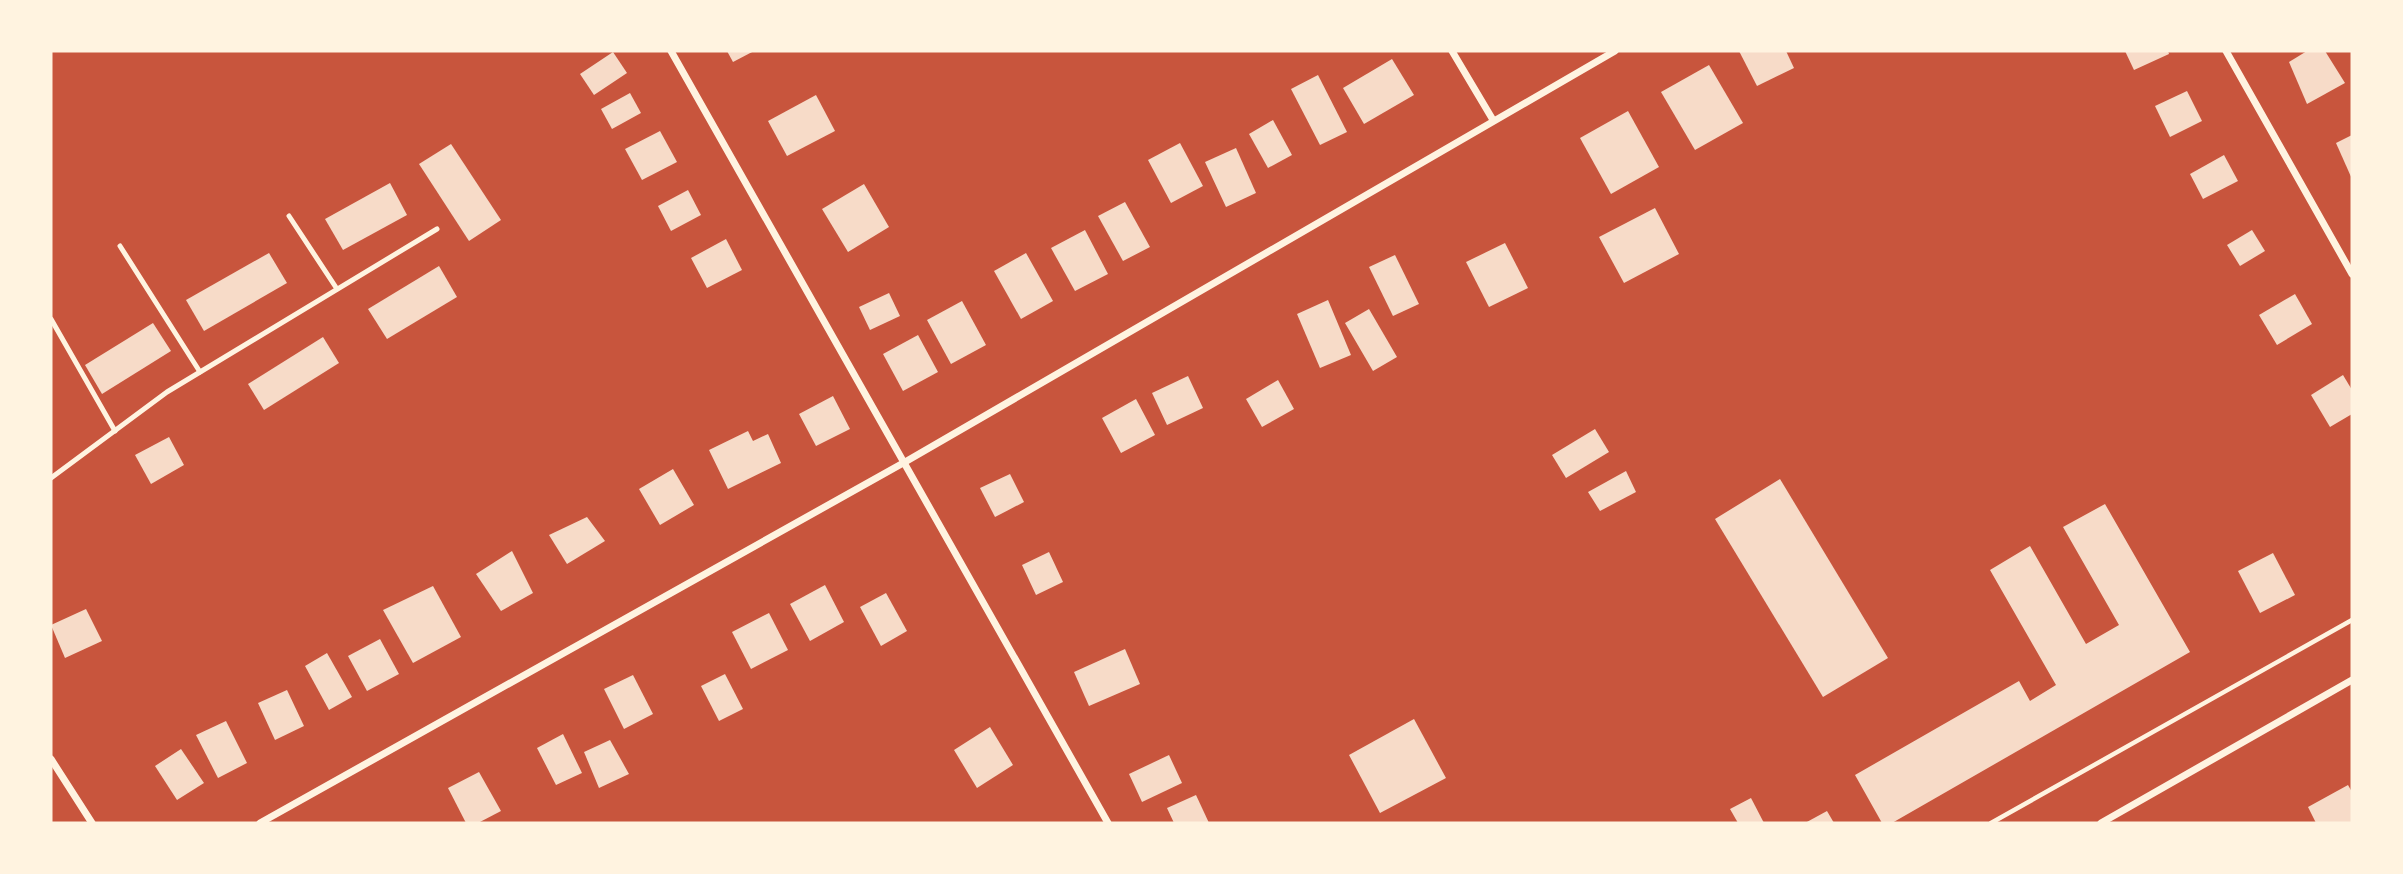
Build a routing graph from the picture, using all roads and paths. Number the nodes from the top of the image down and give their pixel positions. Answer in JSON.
{"nodes":[{"id":1,"x":671,"y":51,"type":"edge"},
{"id":2,"x":1452,"y":51,"type":"edge"},
{"id":3,"x":1615,"y":51,"type":"edge"},
{"id":4,"x":2226,"y":51,"type":"edge"},
{"id":5,"x":1493,"y":120,"type":"junction"},
{"id":6,"x":289,"y":216,"type":"dead end"},
{"id":7,"x":437,"y":229,"type":"dead end"},
{"id":8,"x":120,"y":246,"type":"dead end"},
{"id":9,"x":2352,"y":274,"type":"edge"},
{"id":10,"x":337,"y":289,"type":"junction"},
{"id":11,"x":51,"y":318,"type":"edge"},
{"id":12,"x":200,"y":372,"type":"junction"},
{"id":13,"x":115,"y":431,"type":"junction"},
{"id":14,"x":905,"y":462,"type":"junction"},
{"id":15,"x":51,"y":478,"type":"edge"},
{"id":16,"x":2352,"y":620,"type":"edge"},
{"id":17,"x":2352,"y":680,"type":"edge"},
{"id":18,"x":51,"y":759,"type":"edge"},
{"id":19,"x":92,"y":823,"type":"edge"},
{"id":20,"x":260,"y":823,"type":"edge"},
{"id":21,"x":1108,"y":823,"type":"edge"},
{"id":22,"x":1992,"y":823,"type":"edge"},
{"id":23,"x":2101,"y":823,"type":"edge"}],
"edges":[{"from":1,"to":14,"type":"street"},
{"from":2,"to":5,"type":"street"},
{"from":3,"to":5,"type":"street"},
{"from":4,"to":9,"type":"street"},
{"from":5,"to":14,"type":"street"},
{"from":6,"to":10,"type":"lane"},
{"from":7,"to":10,"type":"lane"},
{"from":8,"to":12,"type":"lane"},
{"from":10,"to":12,"type":"lane"},
{"from":11,"to":13,"type":"lane"},
{"from":12,"to":13,"type":"lane"},
{"from":13,"to":15,"type":"lane"},
{"from":14,"to":20,"type":"street"},
{"from":14,"to":21,"type":"street"},
{"from":16,"to":22,"type":"path"},
{"from":17,"to":23,"type":"street"},
{"from":18,"to":19,"type":"street"}]}
